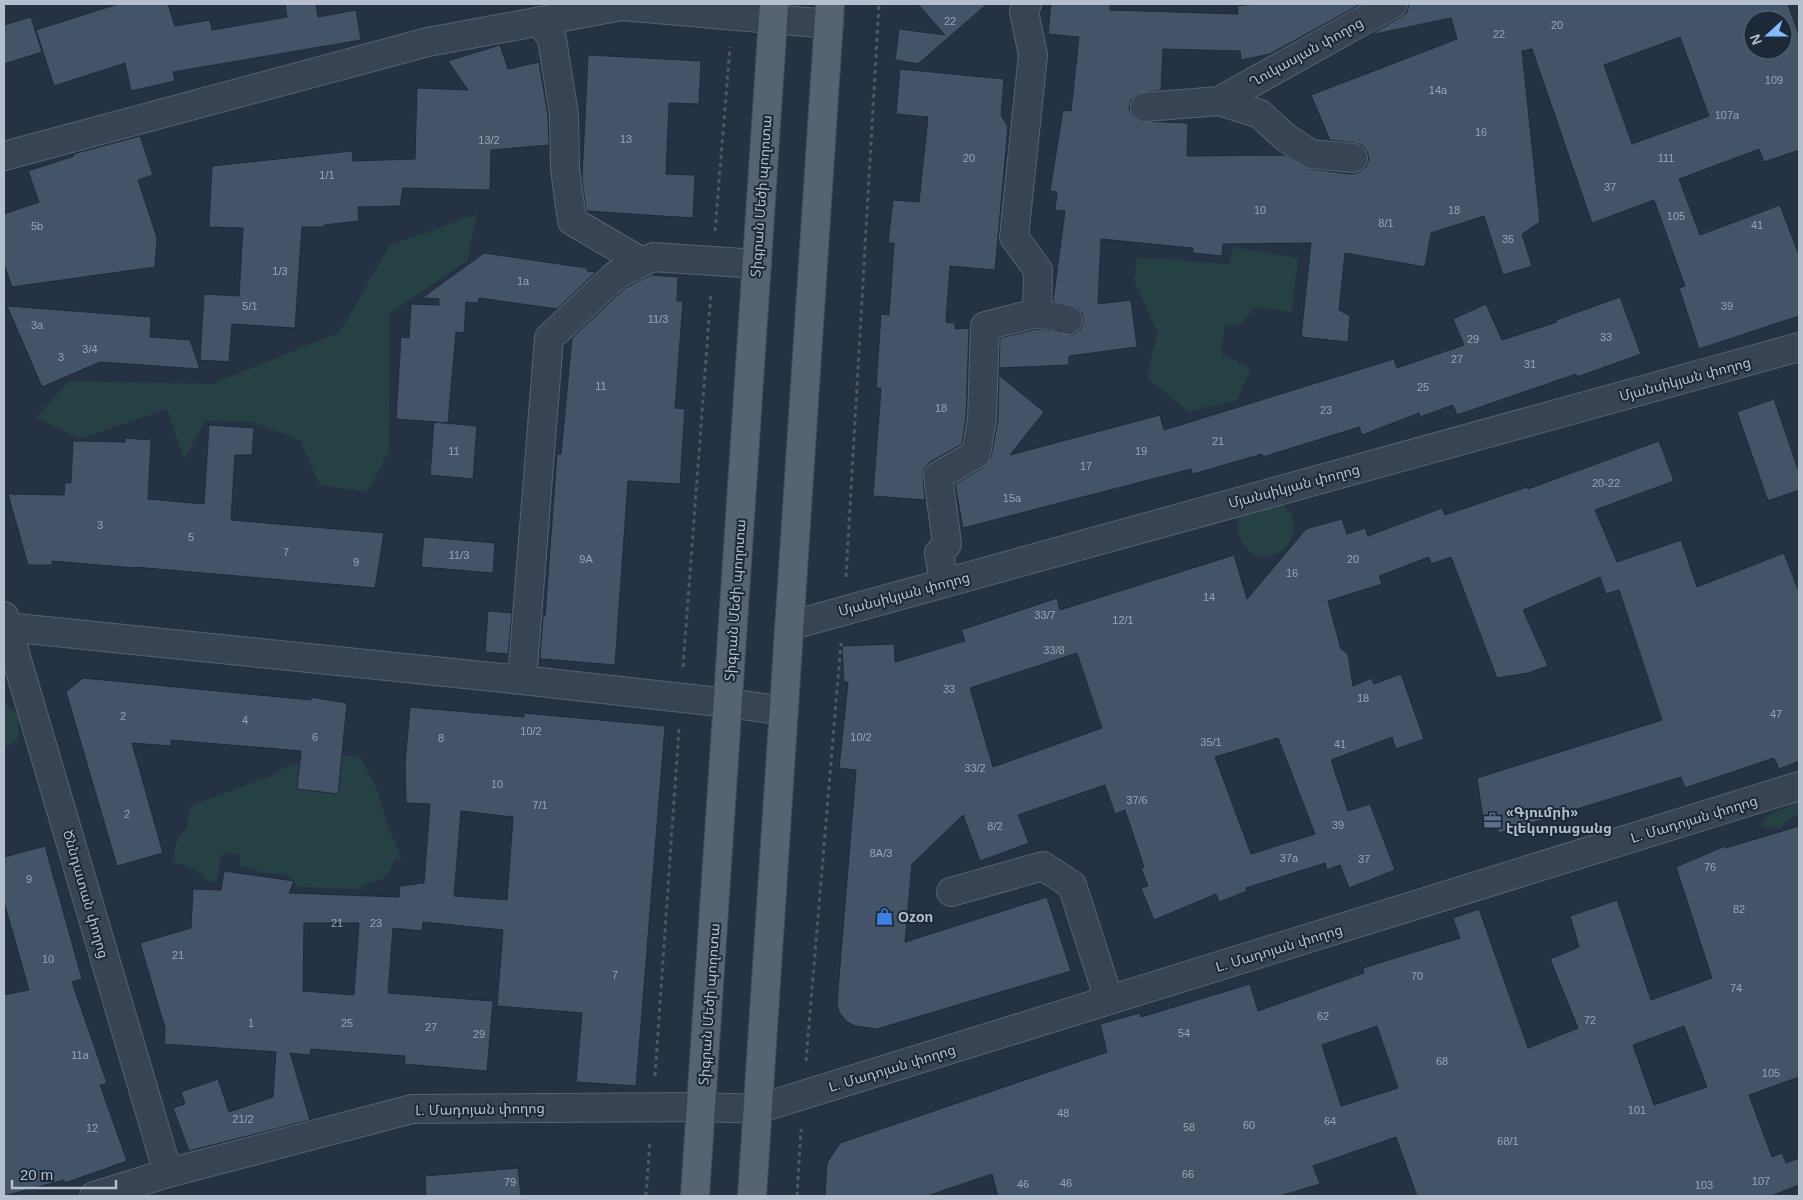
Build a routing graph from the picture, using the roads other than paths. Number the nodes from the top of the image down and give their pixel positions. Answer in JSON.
{"nodes":[{"id":1,"x":1027,"y":4,"type":"edge"},
{"id":2,"x":1393,"y":4,"type":"edge"},
{"id":3,"x":774,"y":12,"type":"edge"},
{"id":4,"x":830,"y":14,"type":"edge"},
{"id":5,"x":540,"y":21,"type":"junction"},
{"id":6,"x":1219,"y":101,"type":"junction"},
{"id":7,"x":1145,"y":107,"type":"dead end"},
{"id":8,"x":4,"y":156,"type":"edge"},
{"id":9,"x":1353,"y":158,"type":"dead end"},
{"id":10,"x":642,"y":262,"type":"junction"},
{"id":11,"x":757,"y":264,"type":"junction"},
{"id":12,"x":1037,"y":313,"type":"junction"},
{"id":13,"x":1068,"y":320,"type":"dead end"},
{"id":14,"x":1799,"y":347,"type":"edge"},
{"id":15,"x":944,"y":582,"type":"junction"},
{"id":16,"x":6,"y":622,"type":"edge"},
{"id":17,"x":790,"y":626,"type":"junction"},
{"id":18,"x":10,"y":659,"type":"edge"},
{"id":19,"x":522,"y":680,"type":"junction"},
{"id":20,"x":728,"y":703,"type":"junction"},
{"id":21,"x":784,"y":711,"type":"junction"},
{"id":22,"x":1799,"y":786,"type":"edge"},
{"id":23,"x":951,"y":892,"type":"dead end"},
{"id":24,"x":1109,"y":1000,"type":"junction"},
{"id":25,"x":702,"y":1107,"type":"junction"},
{"id":26,"x":758,"y":1109,"type":"junction"},
{"id":27,"x":168,"y":1173,"type":"junction"},
{"id":28,"x":94,"y":1196,"type":"edge"},
{"id":29,"x":695,"y":1196,"type":"edge"},
{"id":30,"x":752,"y":1196,"type":"edge"}],
"edges":[{"from":1,"to":12,"type":"street"},
{"from":2,"to":6,"type":"street","name":"Ղուկասյան փողոց"},
{"from":3,"to":4,"type":"street"},
{"from":3,"to":5,"type":"street"},
{"from":3,"to":11,"type":"main road","name":"Տիգրան Մեծի պողոտա"},
{"from":4,"to":17,"type":"main road"},
{"from":5,"to":8,"type":"street"},
{"from":5,"to":10,"type":"street"},
{"from":6,"to":7,"type":"street"},
{"from":6,"to":9,"type":"street"},
{"from":10,"to":11,"type":"street"},
{"from":10,"to":19,"type":"street"},
{"from":11,"to":20,"type":"main road","name":"Տիգրան Մեծի պողոտա"},
{"from":12,"to":13,"type":"street"},
{"from":12,"to":15,"type":"street"},
{"from":14,"to":15,"type":"street","name":"Մյանսիկյան փողոց"},
{"from":15,"to":17,"type":"street","name":"Մյանսիկյան փողոց"},
{"from":16,"to":18,"type":"street","name":"Ծննդատան փողոց"},
{"from":16,"to":19,"type":"street"},
{"from":17,"to":21,"type":"main road"},
{"from":18,"to":27,"type":"street","name":"Ծննդատան փողոց"},
{"from":19,"to":20,"type":"street"},
{"from":20,"to":21,"type":"street"},
{"from":20,"to":25,"type":"main road","name":"Տիգրան Մեծի պողոտա"},
{"from":21,"to":26,"type":"main road"},
{"from":22,"to":24,"type":"street","name":"L. Մադոյան փողոց"},
{"from":23,"to":24,"type":"street"},
{"from":24,"to":26,"type":"street","name":"L. Մադոյան փողոց"},
{"from":25,"to":26,"type":"street","name":"Լ. Մադոյան փողոց"},
{"from":25,"to":27,"type":"street","name":"Լ. Մադոյան փողոց"},
{"from":25,"to":29,"type":"main road","name":"Տիգրան Մեծի պողոտա"},
{"from":26,"to":30,"type":"main road"},
{"from":27,"to":28,"type":"street","name":"Լ. Մադոյան փողոց"}]}
